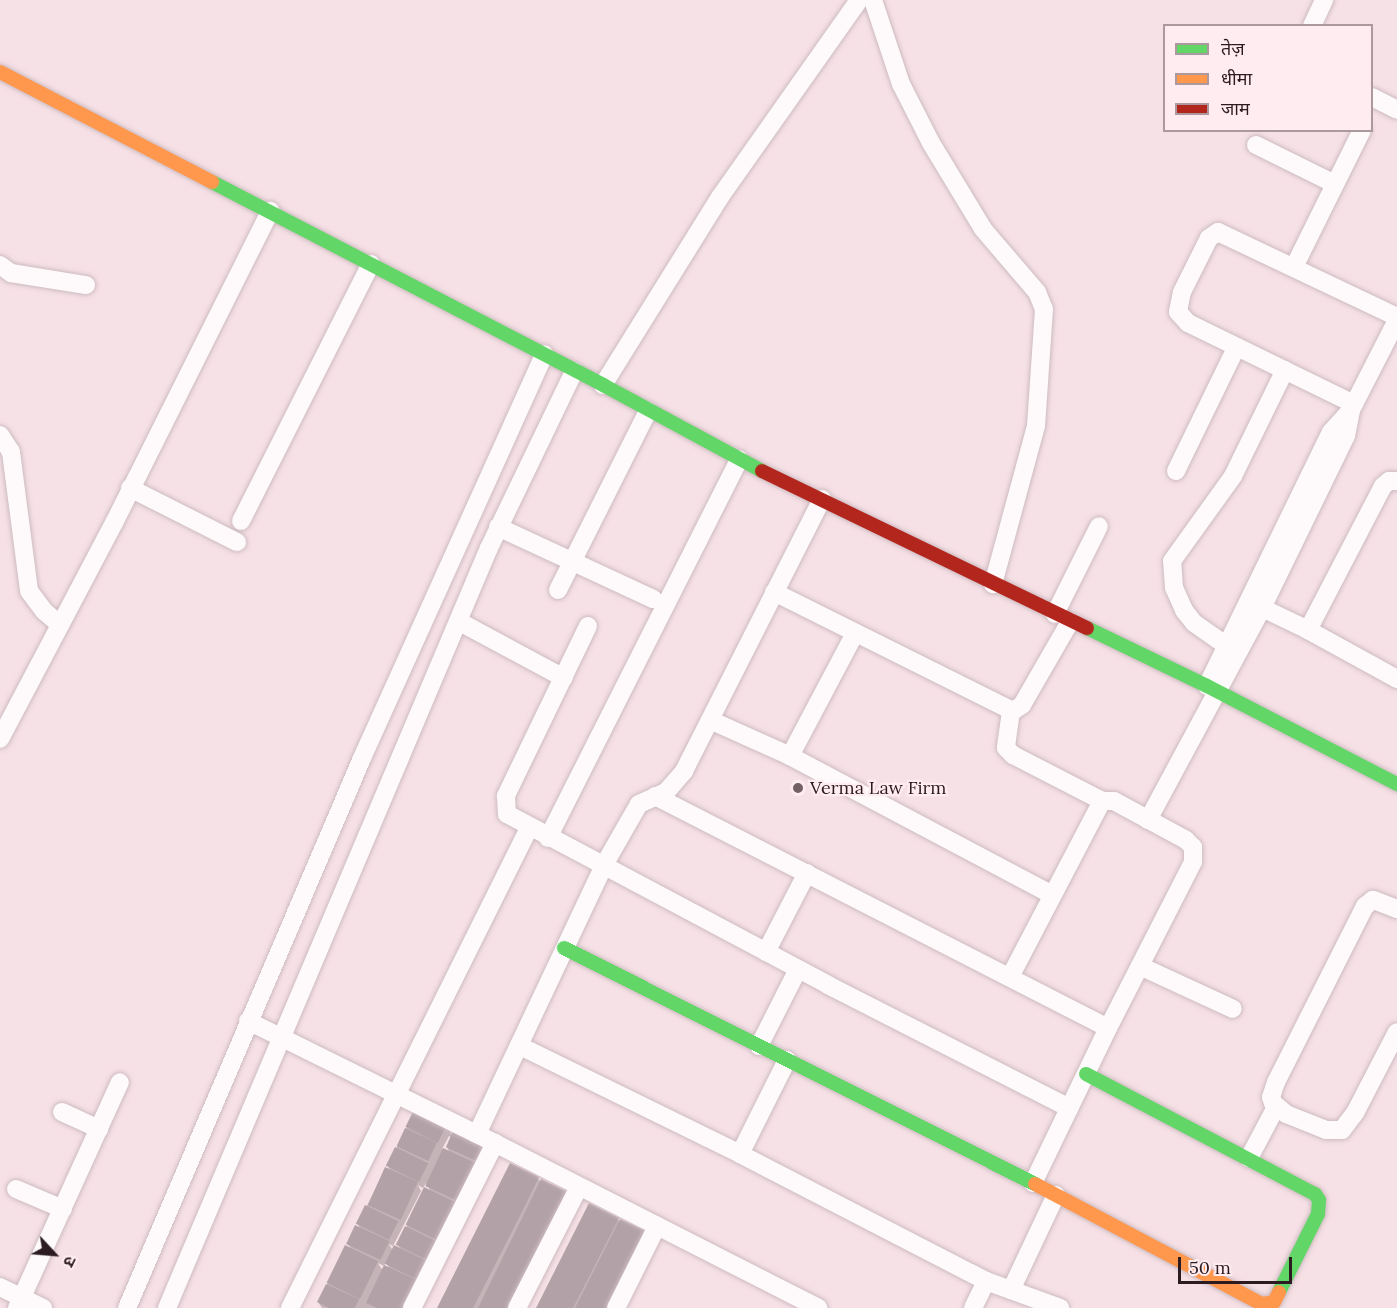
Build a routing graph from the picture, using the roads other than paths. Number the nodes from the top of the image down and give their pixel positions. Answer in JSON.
{"nodes":[{"id":1,"x":859,"y":0,"type":"edge"},
{"id":2,"x":873,"y":0,"type":"edge"},
{"id":3,"x":1324,"y":0,"type":"edge"},
{"id":4,"x":1313,"y":24,"type":"edge"},
{"id":5,"x":0,"y":72,"type":"edge"},
{"id":6,"x":1361,"y":132,"type":"edge"},
{"id":7,"x":1256,"y":145,"type":"dead end"},
{"id":8,"x":1335,"y":184,"type":"junction"},
{"id":9,"x":270,"y":210,"type":"junction"},
{"id":10,"x":371,"y":264,"type":"junction"},
{"id":11,"x":0,"y":266,"type":"edge"},
{"id":12,"x":1294,"y":267,"type":"junction"},
{"id":13,"x":86,"y":285,"type":"dead end"},
{"id":14,"x":1397,"y":319,"type":"edge"},
{"id":15,"x":1236,"y":348,"type":"junction"},
{"id":16,"x":543,"y":354,"type":"junction"},
{"id":17,"x":1285,"y":370,"type":"junction"},
{"id":18,"x":574,"y":371,"type":"junction"},
{"id":19,"x":603,"y":385,"type":"junction"},
{"id":20,"x":1353,"y":407,"type":"junction"},
{"id":21,"x":648,"y":411,"type":"junction"},
{"id":22,"x":0,"y":435,"type":"edge"},
{"id":23,"x":739,"y":460,"type":"junction"},
{"id":24,"x":1176,"y":471,"type":"dead end"},
{"id":25,"x":1394,"y":476,"type":"edge"},
{"id":26,"x":130,"y":488,"type":"junction"},
{"id":27,"x":822,"y":498,"type":"junction"},
{"id":28,"x":241,"y":521,"type":"dead end"},
{"id":29,"x":1100,"y":526,"type":"dead end"},
{"id":30,"x":498,"y":527,"type":"junction"},
{"id":31,"x":237,"y":542,"type":"dead end"},
{"id":32,"x":573,"y":561,"type":"junction"},
{"id":33,"x":993,"y":584,"type":"junction"},
{"id":34,"x":558,"y":590,"type":"dead end"},
{"id":35,"x":774,"y":592,"type":"junction"},
{"id":36,"x":653,"y":599,"type":"dead end"},
{"id":37,"x":1256,"y":605,"type":"junction"},
{"id":38,"x":1063,"y":618,"type":"junction"},
{"id":39,"x":458,"y":621,"type":"junction"},
{"id":40,"x":60,"y":625,"type":"junction"},
{"id":41,"x":588,"y":626,"type":"dead end"},
{"id":42,"x":1308,"y":630,"type":"junction"},
{"id":43,"x":855,"y":633,"type":"junction"},
{"id":44,"x":1227,"y":646,"type":"junction"},
{"id":45,"x":564,"y":678,"type":"junction"},
{"id":46,"x":1397,"y":679,"type":"edge"},
{"id":47,"x":1213,"y":689,"type":"junction"},
{"id":48,"x":1011,"y":711,"type":"junction"},
{"id":49,"x":710,"y":720,"type":"junction"},
{"id":50,"x":0,"y":739,"type":"edge"},
{"id":51,"x":790,"y":756,"type":"junction"},
{"id":52,"x":1397,"y":784,"type":"edge"},
{"id":53,"x":655,"y":796,"type":"junction"},
{"id":54,"x":1102,"y":801,"type":"junction"},
{"id":55,"x":1148,"y":820,"type":"junction"},
{"id":56,"x":529,"y":828,"type":"junction"},
{"id":57,"x":548,"y":838,"type":"junction"},
{"id":58,"x":604,"y":865,"type":"junction"},
{"id":59,"x":807,"y":873,"type":"junction"},
{"id":60,"x":1052,"y":895,"type":"junction"},
{"id":61,"x":1397,"y":909,"type":"edge"},
{"id":62,"x":564,"y":948,"type":"junction"},
{"id":63,"x":766,"y":952,"type":"junction"},
{"id":64,"x":1140,"y":966,"type":"junction"},
{"id":65,"x":798,"y":969,"type":"junction"},
{"id":66,"x":1010,"y":977,"type":"junction"},
{"id":67,"x":1233,"y":1009,"type":"dead end"},
{"id":68,"x":248,"y":1022,"type":"junction"},
{"id":69,"x":1108,"y":1028,"type":"junction"},
{"id":70,"x":1397,"y":1032,"type":"edge"},
{"id":71,"x":282,"y":1039,"type":"junction"},
{"id":72,"x":520,"y":1046,"type":"junction"},
{"id":73,"x":759,"y":1046,"type":"junction"},
{"id":74,"x":787,"y":1060,"type":"junction"},
{"id":75,"x":1086,"y":1074,"type":"junction"},
{"id":76,"x":120,"y":1082,"type":"dead end"},
{"id":77,"x":395,"y":1094,"type":"junction"},
{"id":78,"x":1276,"y":1107,"type":"junction"},
{"id":79,"x":1069,"y":1108,"type":"junction"},
{"id":80,"x":62,"y":1112,"type":"dead end"},
{"id":81,"x":99,"y":1129,"type":"junction"},
{"id":82,"x":477,"y":1134,"type":"junction"},
{"id":83,"x":495,"y":1143,"type":"junction"},
{"id":84,"x":740,"y":1154,"type":"junction"},
{"id":85,"x":1249,"y":1158,"type":"junction"},
{"id":86,"x":1033,"y":1183,"type":"junction"},
{"id":87,"x":579,"y":1187,"type":"junction"},
{"id":88,"x":16,"y":1189,"type":"dead end"},
{"id":89,"x":1056,"y":1195,"type":"junction"},
{"id":90,"x":63,"y":1209,"type":"junction"},
{"id":91,"x":657,"y":1226,"type":"junction"},
{"id":92,"x":986,"y":1281,"type":"junction"},
{"id":93,"x":0,"y":1287,"type":"edge"},
{"id":94,"x":1011,"y":1290,"type":"junction"},
{"id":95,"x":19,"y":1303,"type":"edge"},
{"id":96,"x":43,"y":1308,"type":"edge"},
{"id":97,"x":127,"y":1308,"type":"edge"},
{"id":98,"x":167,"y":1308,"type":"edge"},
{"id":99,"x":290,"y":1308,"type":"edge"},
{"id":100,"x":412,"y":1308,"type":"edge"},
{"id":101,"x":517,"y":1308,"type":"edge"},
{"id":102,"x":616,"y":1308,"type":"edge"},
{"id":103,"x":818,"y":1308,"type":"edge"},
{"id":104,"x":973,"y":1308,"type":"edge"},
{"id":105,"x":1060,"y":1308,"type":"edge"}],
"edges":[{"from":1,"to":19,"type":"street"},
{"from":2,"to":33,"type":"street"},
{"from":3,"to":4,"type":"street"},
{"from":5,"to":9,"type":"street"},
{"from":6,"to":8,"type":"street"},
{"from":7,"to":8,"type":"street"},
{"from":8,"to":12,"type":"street"},
{"from":9,"to":10,"type":"street"},
{"from":9,"to":26,"type":"street"},
{"from":10,"to":16,"type":"street"},
{"from":10,"to":28,"type":"street"},
{"from":11,"to":13,"type":"street"},
{"from":12,"to":14,"type":"street"},
{"from":12,"to":15,"type":"street"},
{"from":14,"to":20,"type":"street"},
{"from":15,"to":17,"type":"street"},
{"from":15,"to":24,"type":"street"},
{"from":16,"to":18,"type":"street"},
{"from":16,"to":68,"type":"street"},
{"from":17,"to":20,"type":"street"},
{"from":17,"to":44,"type":"street"},
{"from":18,"to":19,"type":"street"},
{"from":18,"to":30,"type":"street"},
{"from":19,"to":21,"type":"street"},
{"from":20,"to":37,"type":"street"},
{"from":21,"to":23,"type":"street"},
{"from":21,"to":32,"type":"street"},
{"from":22,"to":40,"type":"street"},
{"from":23,"to":27,"type":"street"},
{"from":23,"to":57,"type":"street"},
{"from":25,"to":42,"type":"street"},
{"from":26,"to":31,"type":"street"},
{"from":26,"to":40,"type":"street"},
{"from":27,"to":33,"type":"street"},
{"from":27,"to":35,"type":"street"},
{"from":29,"to":38,"type":"street"},
{"from":30,"to":32,"type":"street"},
{"from":30,"to":39,"type":"street"},
{"from":32,"to":34,"type":"street"},
{"from":32,"to":36,"type":"street"},
{"from":33,"to":38,"type":"street"},
{"from":35,"to":43,"type":"street"},
{"from":35,"to":49,"type":"street"},
{"from":37,"to":42,"type":"street"},
{"from":37,"to":44,"type":"street"},
{"from":37,"to":47,"type":"street"},
{"from":38,"to":47,"type":"street"},
{"from":38,"to":48,"type":"street"},
{"from":39,"to":45,"type":"street"},
{"from":39,"to":71,"type":"street"},
{"from":40,"to":50,"type":"street"},
{"from":41,"to":45,"type":"street"},
{"from":42,"to":46,"type":"street"},
{"from":43,"to":48,"type":"street"},
{"from":43,"to":51,"type":"street"},
{"from":44,"to":47,"type":"street"},
{"from":45,"to":56,"type":"street"},
{"from":47,"to":52,"type":"street"},
{"from":47,"to":55,"type":"street"},
{"from":48,"to":54,"type":"street"},
{"from":49,"to":51,"type":"street"},
{"from":49,"to":53,"type":"street"},
{"from":51,"to":60,"type":"street"},
{"from":53,"to":58,"type":"street"},
{"from":53,"to":59,"type":"street"},
{"from":54,"to":55,"type":"street"},
{"from":54,"to":60,"type":"street"},
{"from":55,"to":64,"type":"street"},
{"from":56,"to":57,"type":"street"},
{"from":56,"to":77,"type":"street"},
{"from":57,"to":58,"type":"street"},
{"from":58,"to":62,"type":"street"},
{"from":58,"to":63,"type":"street"},
{"from":59,"to":63,"type":"street"},
{"from":59,"to":66,"type":"street"},
{"from":60,"to":66,"type":"street"},
{"from":61,"to":78,"type":"street"},
{"from":62,"to":72,"type":"street"},
{"from":62,"to":73,"type":"street"},
{"from":63,"to":65,"type":"street"},
{"from":64,"to":67,"type":"street"},
{"from":64,"to":69,"type":"street"},
{"from":65,"to":73,"type":"street"},
{"from":65,"to":79,"type":"street"},
{"from":66,"to":69,"type":"street"},
{"from":68,"to":71,"type":"street"},
{"from":68,"to":97,"type":"street"},
{"from":69,"to":75,"type":"street"},
{"from":70,"to":78,"type":"street"},
{"from":71,"to":77,"type":"street"},
{"from":71,"to":98,"type":"street"},
{"from":72,"to":82,"type":"street"},
{"from":72,"to":84,"type":"street"},
{"from":73,"to":74,"type":"street"},
{"from":74,"to":84,"type":"street"},
{"from":74,"to":86,"type":"street"},
{"from":75,"to":79,"type":"street"},
{"from":75,"to":85,"type":"street"},
{"from":76,"to":81,"type":"street"},
{"from":77,"to":82,"type":"street"},
{"from":77,"to":99,"type":"street"},
{"from":78,"to":85,"type":"street"},
{"from":79,"to":86,"type":"street"},
{"from":80,"to":81,"type":"street"},
{"from":81,"to":90,"type":"street"},
{"from":82,"to":83,"type":"street"},
{"from":83,"to":87,"type":"street"},
{"from":83,"to":100,"type":"street"},
{"from":84,"to":92,"type":"street"},
{"from":85,"to":89,"type":"street"},
{"from":86,"to":89,"type":"street"},
{"from":87,"to":91,"type":"street"},
{"from":87,"to":101,"type":"street"},
{"from":88,"to":90,"type":"street"},
{"from":89,"to":94,"type":"street"},
{"from":90,"to":95,"type":"street"},
{"from":91,"to":102,"type":"street"},
{"from":91,"to":103,"type":"street"},
{"from":92,"to":94,"type":"street"},
{"from":92,"to":104,"type":"street"},
{"from":93,"to":95,"type":"street"},
{"from":94,"to":105,"type":"street"},
{"from":95,"to":96,"type":"street"}]}
